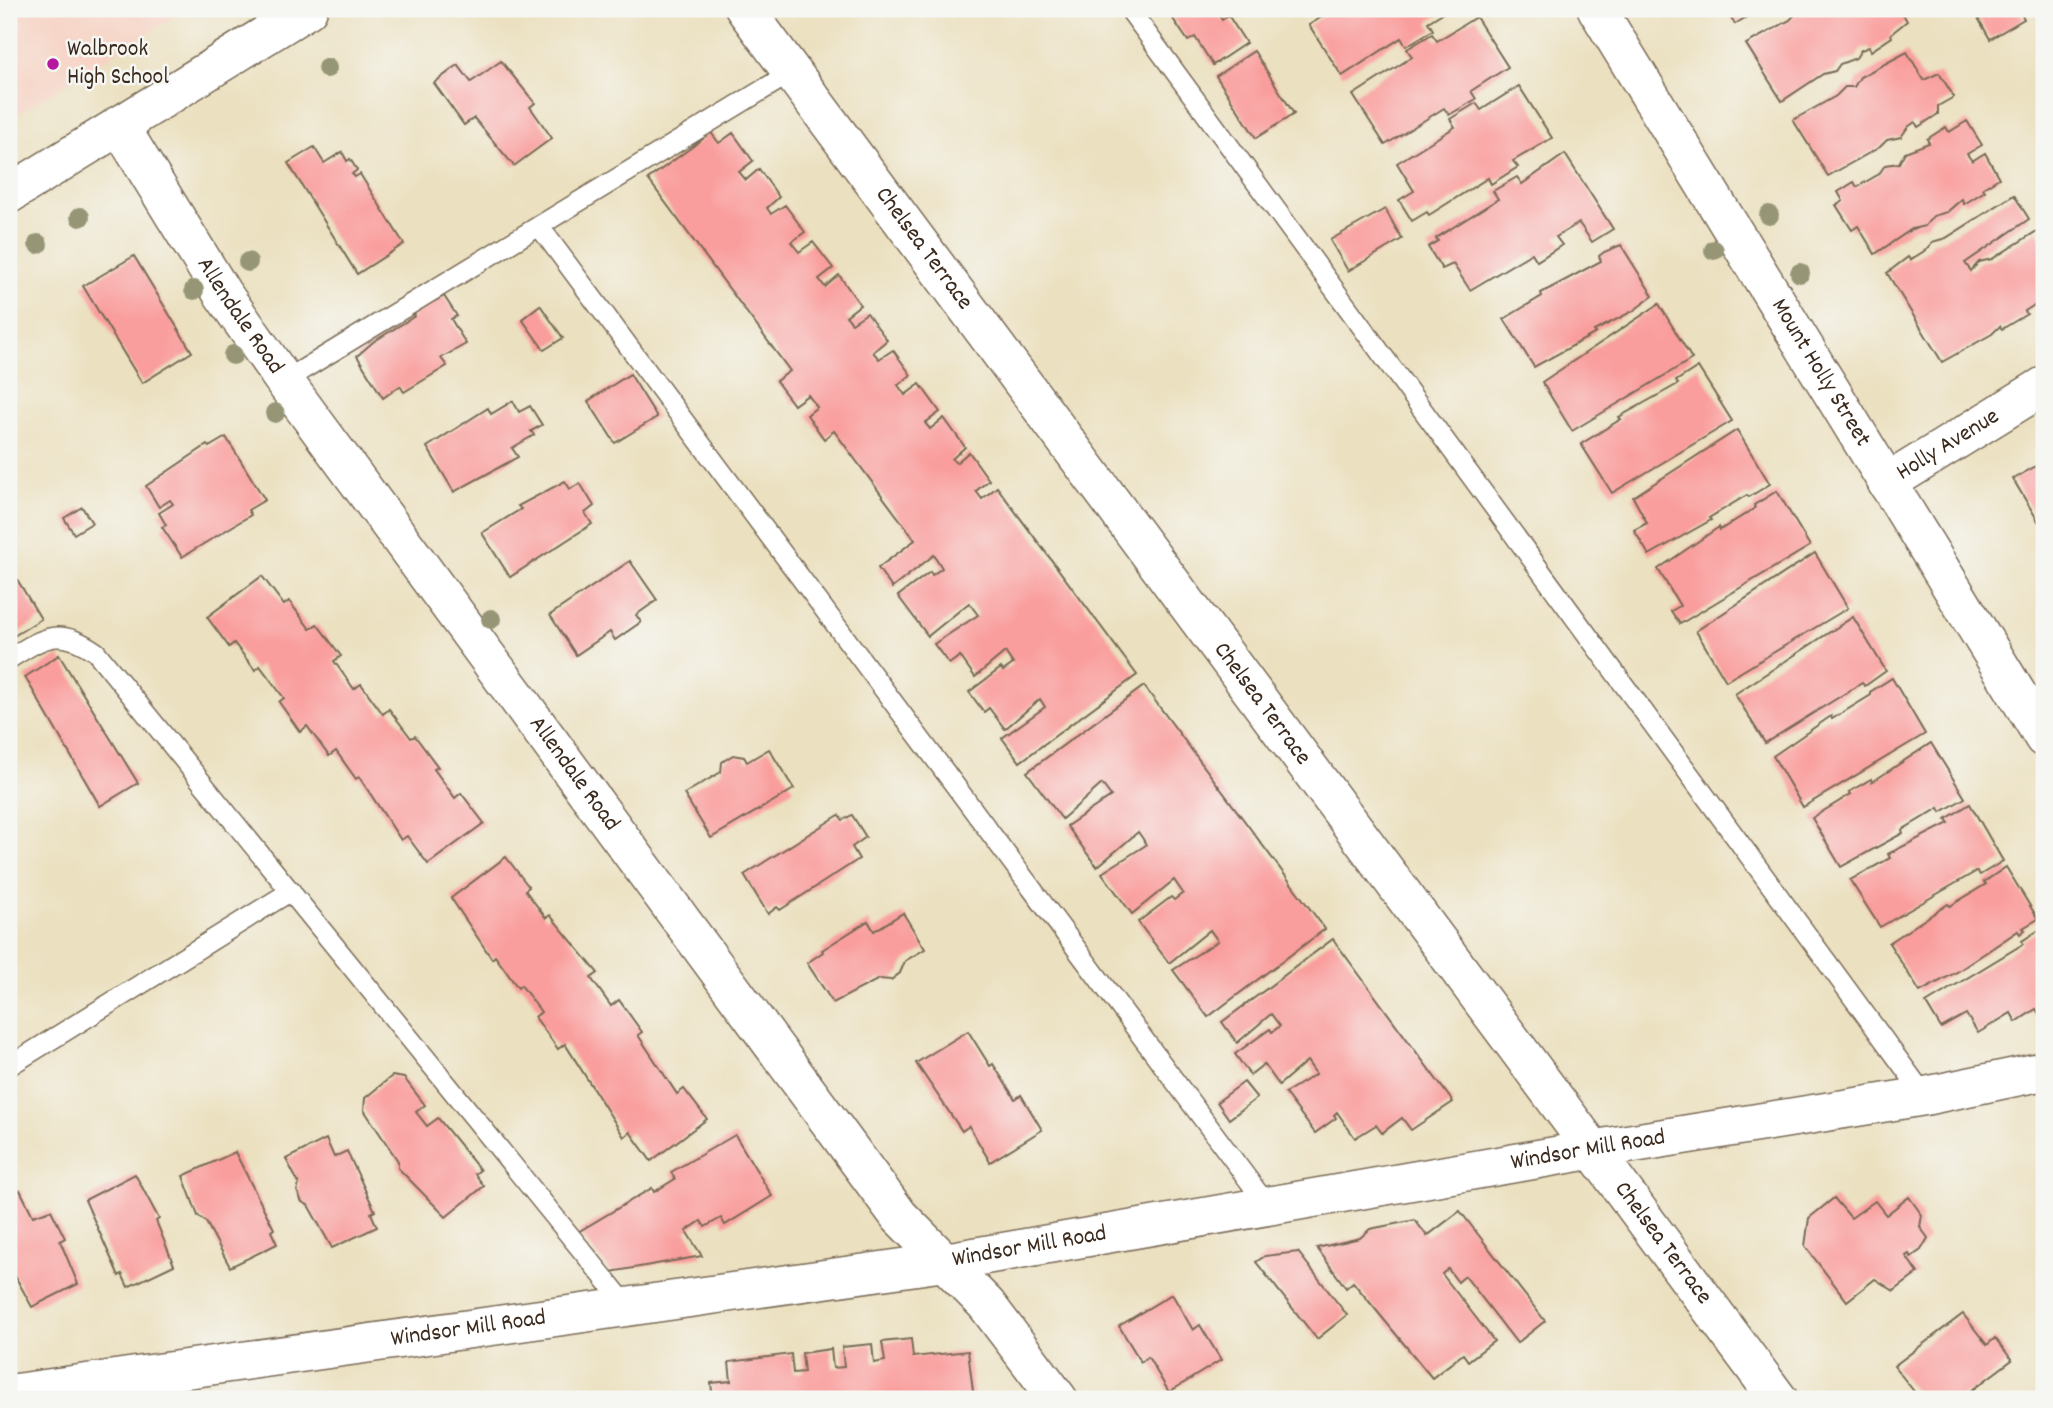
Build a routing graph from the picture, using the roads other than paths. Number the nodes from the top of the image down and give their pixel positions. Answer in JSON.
{"nodes":[{"id":1,"x":308,"y":9,"type":"edge"},
{"id":2,"x":745,"y":9,"type":"edge"},
{"id":3,"x":1129,"y":9,"type":"edge"},
{"id":4,"x":1597,"y":9,"type":"edge"},
{"id":5,"x":792,"y":72,"type":"junction"},
{"id":6,"x":119,"y":125,"type":"junction"},
{"id":7,"x":9,"y":194,"type":"edge"},
{"id":8,"x":538,"y":226,"type":"junction"},
{"id":9,"x":284,"y":381,"type":"junction"},
{"id":10,"x":2044,"y":386,"type":"edge"},
{"id":11,"x":1887,"y":482,"type":"junction"},
{"id":12,"x":9,"y":659,"type":"edge"},
{"id":13,"x":2044,"y":738,"type":"edge"},
{"id":14,"x":291,"y":891,"type":"junction"},
{"id":15,"x":9,"y":1066,"type":"edge"},
{"id":16,"x":2044,"y":1071,"type":"edge"},
{"id":17,"x":1925,"y":1096,"type":"junction"},
{"id":18,"x":1590,"y":1150,"type":"junction"},
{"id":19,"x":1267,"y":1205,"type":"junction"},
{"id":20,"x":945,"y":1262,"type":"junction"},
{"id":21,"x":627,"y":1306,"type":"junction"},
{"id":22,"x":9,"y":1394,"type":"edge"},
{"id":23,"x":1058,"y":1399,"type":"edge"},
{"id":24,"x":1778,"y":1399,"type":"edge"}],
"edges":[{"from":1,"to":6,"type":"street"},
{"from":2,"to":5,"type":"street","name":"Chelsea Terrace"},
{"from":3,"to":17,"type":"lane"},
{"from":4,"to":11,"type":"street","name":"Mount Holly Street"},
{"from":5,"to":8,"type":"lane"},
{"from":5,"to":18,"type":"street","name":"Chelsea Terrace"},
{"from":6,"to":7,"type":"street"},
{"from":6,"to":9,"type":"street","name":"Allendale Road"},
{"from":8,"to":9,"type":"lane"},
{"from":8,"to":19,"type":"lane"},
{"from":9,"to":20,"type":"street","name":"Allendale Road"},
{"from":10,"to":11,"type":"street","name":"Holly Avenue"},
{"from":11,"to":13,"type":"street","name":"Mount Holly Street"},
{"from":12,"to":14,"type":"lane"},
{"from":14,"to":15,"type":"lane"},
{"from":14,"to":21,"type":"lane"},
{"from":16,"to":17,"type":"street","name":"Windsor Mill Road"},
{"from":17,"to":18,"type":"street","name":"Windsor Mill Road"},
{"from":18,"to":19,"type":"street","name":"Windsor Mill Road"},
{"from":18,"to":24,"type":"street","name":"Chelsea Terrace"},
{"from":19,"to":20,"type":"street","name":"Windsor Mill Road"},
{"from":20,"to":21,"type":"street","name":"Windsor Mill Road"},
{"from":20,"to":23,"type":"street","name":"Allendale Road"},
{"from":21,"to":22,"type":"street","name":"Windsor Mill Road"}]}
